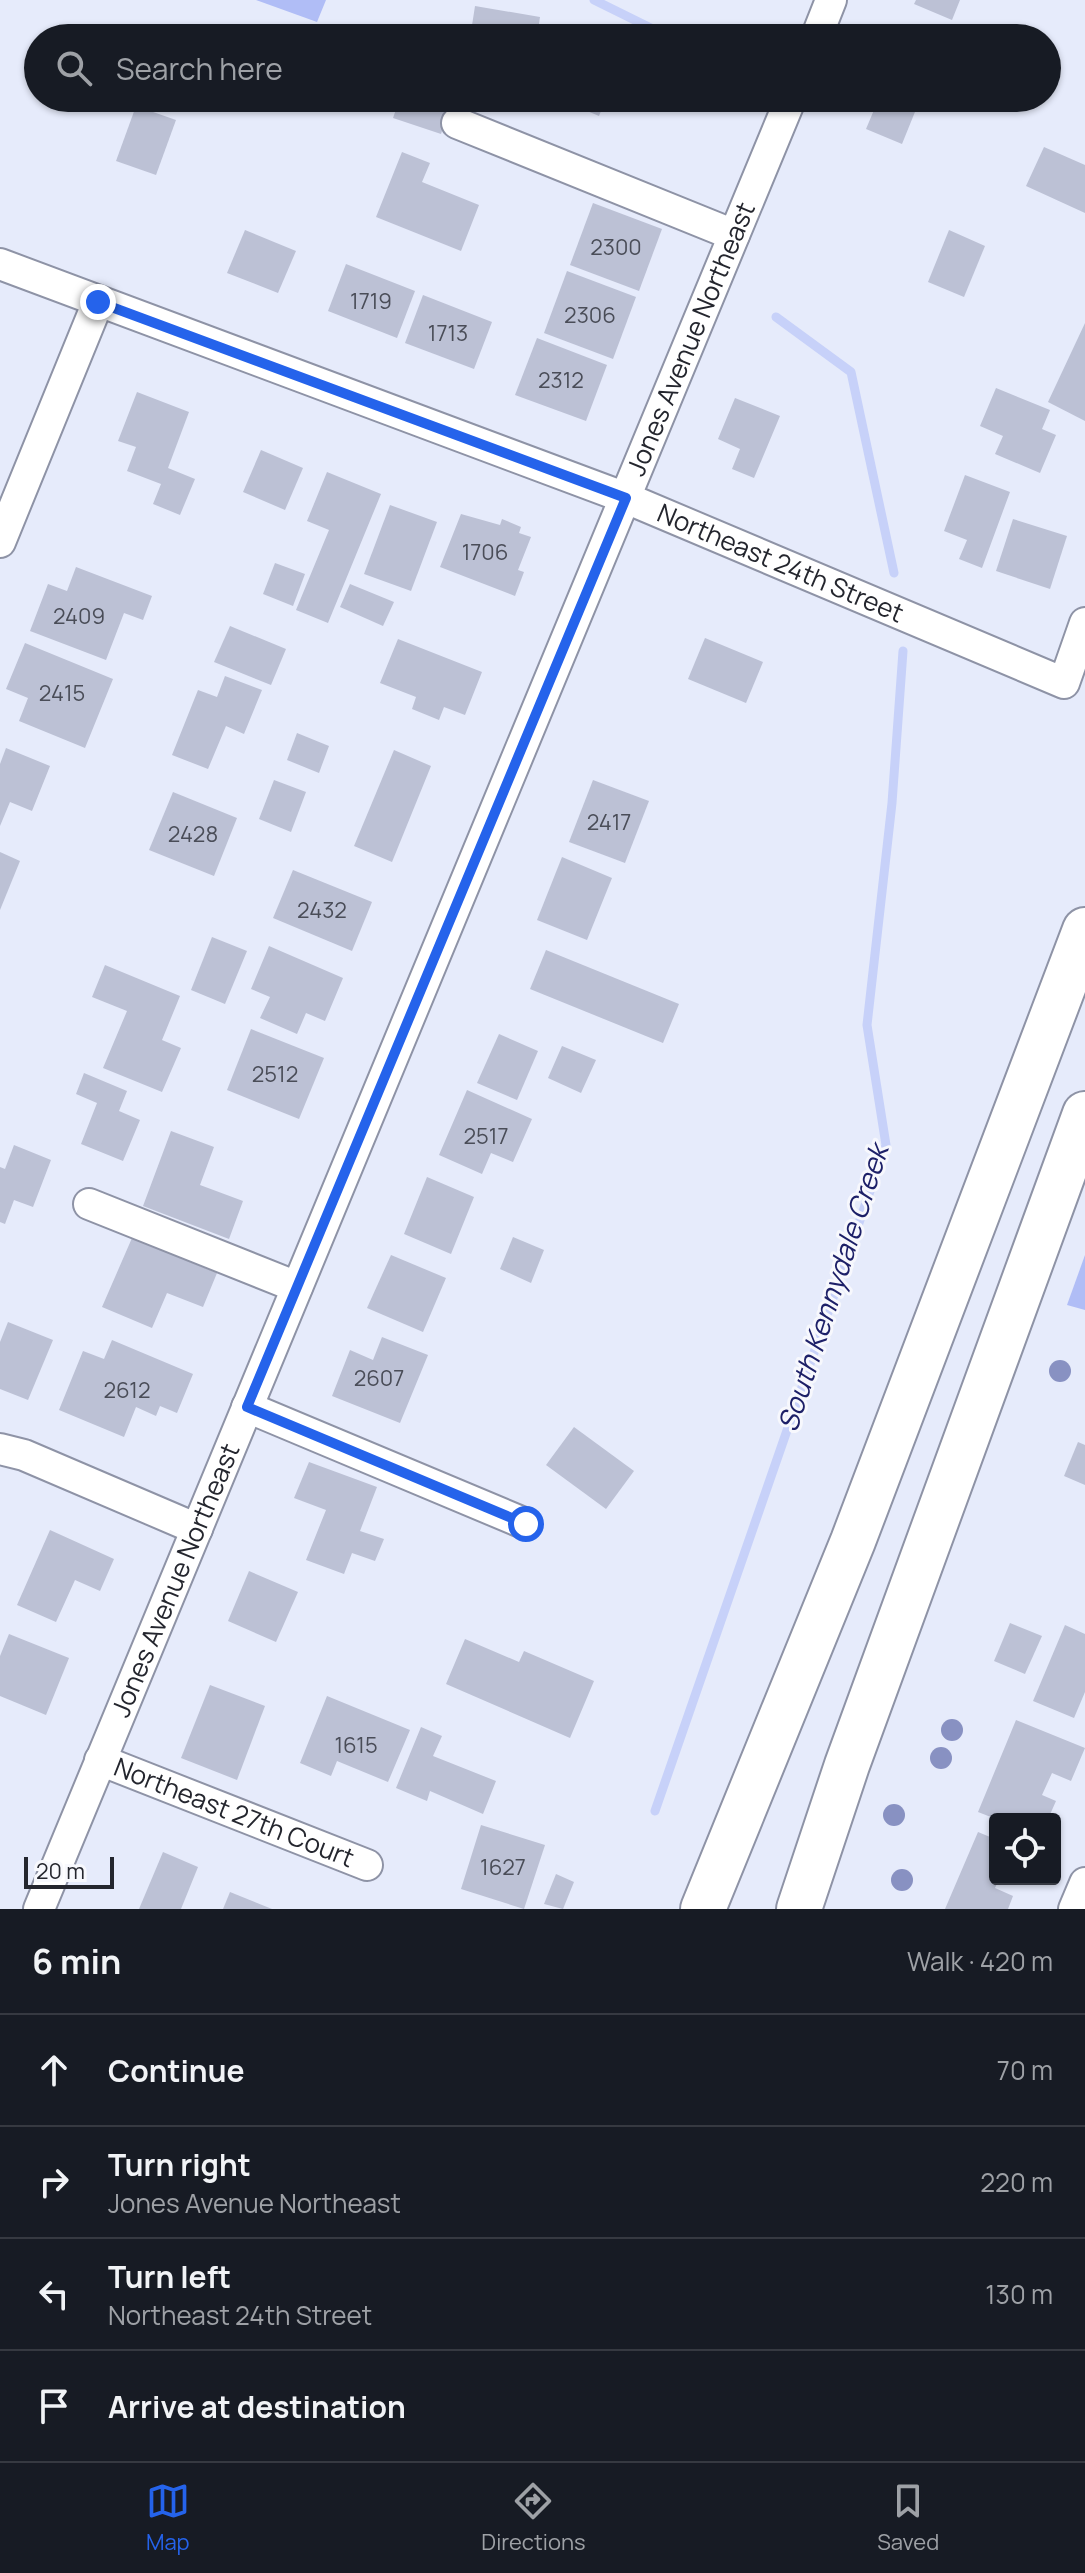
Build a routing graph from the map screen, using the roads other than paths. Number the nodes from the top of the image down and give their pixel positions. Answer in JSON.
{"nodes":[{"id":1,"x":831,"y":0,"type":"edge"},
{"id":2,"x":822,"y":24,"type":"edge"},
{"id":3,"x":785,"y":112,"type":"edge"},
{"id":4,"x":457,"y":123,"type":"dead end"},
{"id":5,"x":734,"y":235,"type":"junction"},
{"id":6,"x":0,"y":264,"type":"edge"},
{"id":7,"x":98,"y":302,"type":"junction"},
{"id":8,"x":626,"y":498,"type":"junction"},
{"id":9,"x":0,"y":542,"type":"edge"},
{"id":10,"x":1085,"y":623,"type":"edge"},
{"id":11,"x":1085,"y":930,"type":"edge"},
{"id":12,"x":1085,"y":1114,"type":"edge"},
{"id":13,"x":89,"y":1204,"type":"dead end"},
{"id":14,"x":297,"y":1287,"type":"junction"},
{"id":15,"x":247,"y":1407,"type":"junction"},
{"id":16,"x":0,"y":1449,"type":"edge"},
{"id":17,"x":526,"y":1524,"type":"dead end"},
{"id":18,"x":197,"y":1529,"type":"junction"},
{"id":19,"x":853,"y":1541,"type":"junction"},
{"id":20,"x":100,"y":1760,"type":"junction"},
{"id":21,"x":847,"y":1765,"type":"junction"},
{"id":22,"x":367,"y":1865,"type":"dead end"},
{"id":23,"x":1085,"y":1883,"type":"edge"},
{"id":24,"x":39,"y":1909,"type":"edge"},
{"id":25,"x":690,"y":1909,"type":"edge"},
{"id":26,"x":703,"y":1909,"type":"edge"},
{"id":27,"x":790,"y":1909,"type":"edge"},
{"id":28,"x":799,"y":1909,"type":"edge"},
{"id":29,"x":1074,"y":1909,"type":"edge"}],
"edges":[{"from":1,"to":2,"type":"street"},
{"from":3,"to":5,"type":"street","name":"Jones Avenue Northeast"},
{"from":4,"to":5,"type":"street"},
{"from":5,"to":8,"type":"street","name":"Jones Avenue Northeast"},
{"from":6,"to":7,"type":"street","name":"Northeast 24th Street"},
{"from":7,"to":8,"type":"street","name":"Northeast 24th Street"},
{"from":7,"to":9,"type":"street"},
{"from":8,"to":10,"type":"street","name":"Northeast 24th Street"},
{"from":8,"to":14,"type":"street","name":"Jones Avenue Northeast"},
{"from":11,"to":19,"type":"highway"},
{"from":12,"to":21,"type":"highway"},
{"from":13,"to":14,"type":"street"},
{"from":14,"to":15,"type":"street","name":"Jones Avenue Northeast"},
{"from":15,"to":17,"type":"street"},
{"from":15,"to":18,"type":"street","name":"Jones Avenue Northeast"},
{"from":16,"to":18,"type":"street"},
{"from":18,"to":20,"type":"street","name":"Jones Avenue Northeast"},
{"from":19,"to":25,"type":"highway"},
{"from":19,"to":26,"type":"highway"},
{"from":20,"to":22,"type":"street","name":"Northeast 27th Court"},
{"from":20,"to":24,"type":"street","name":"Jones Avenue Northeast"},
{"from":21,"to":27,"type":"highway"},
{"from":21,"to":28,"type":"highway"},
{"from":23,"to":29,"type":"street"}]}
